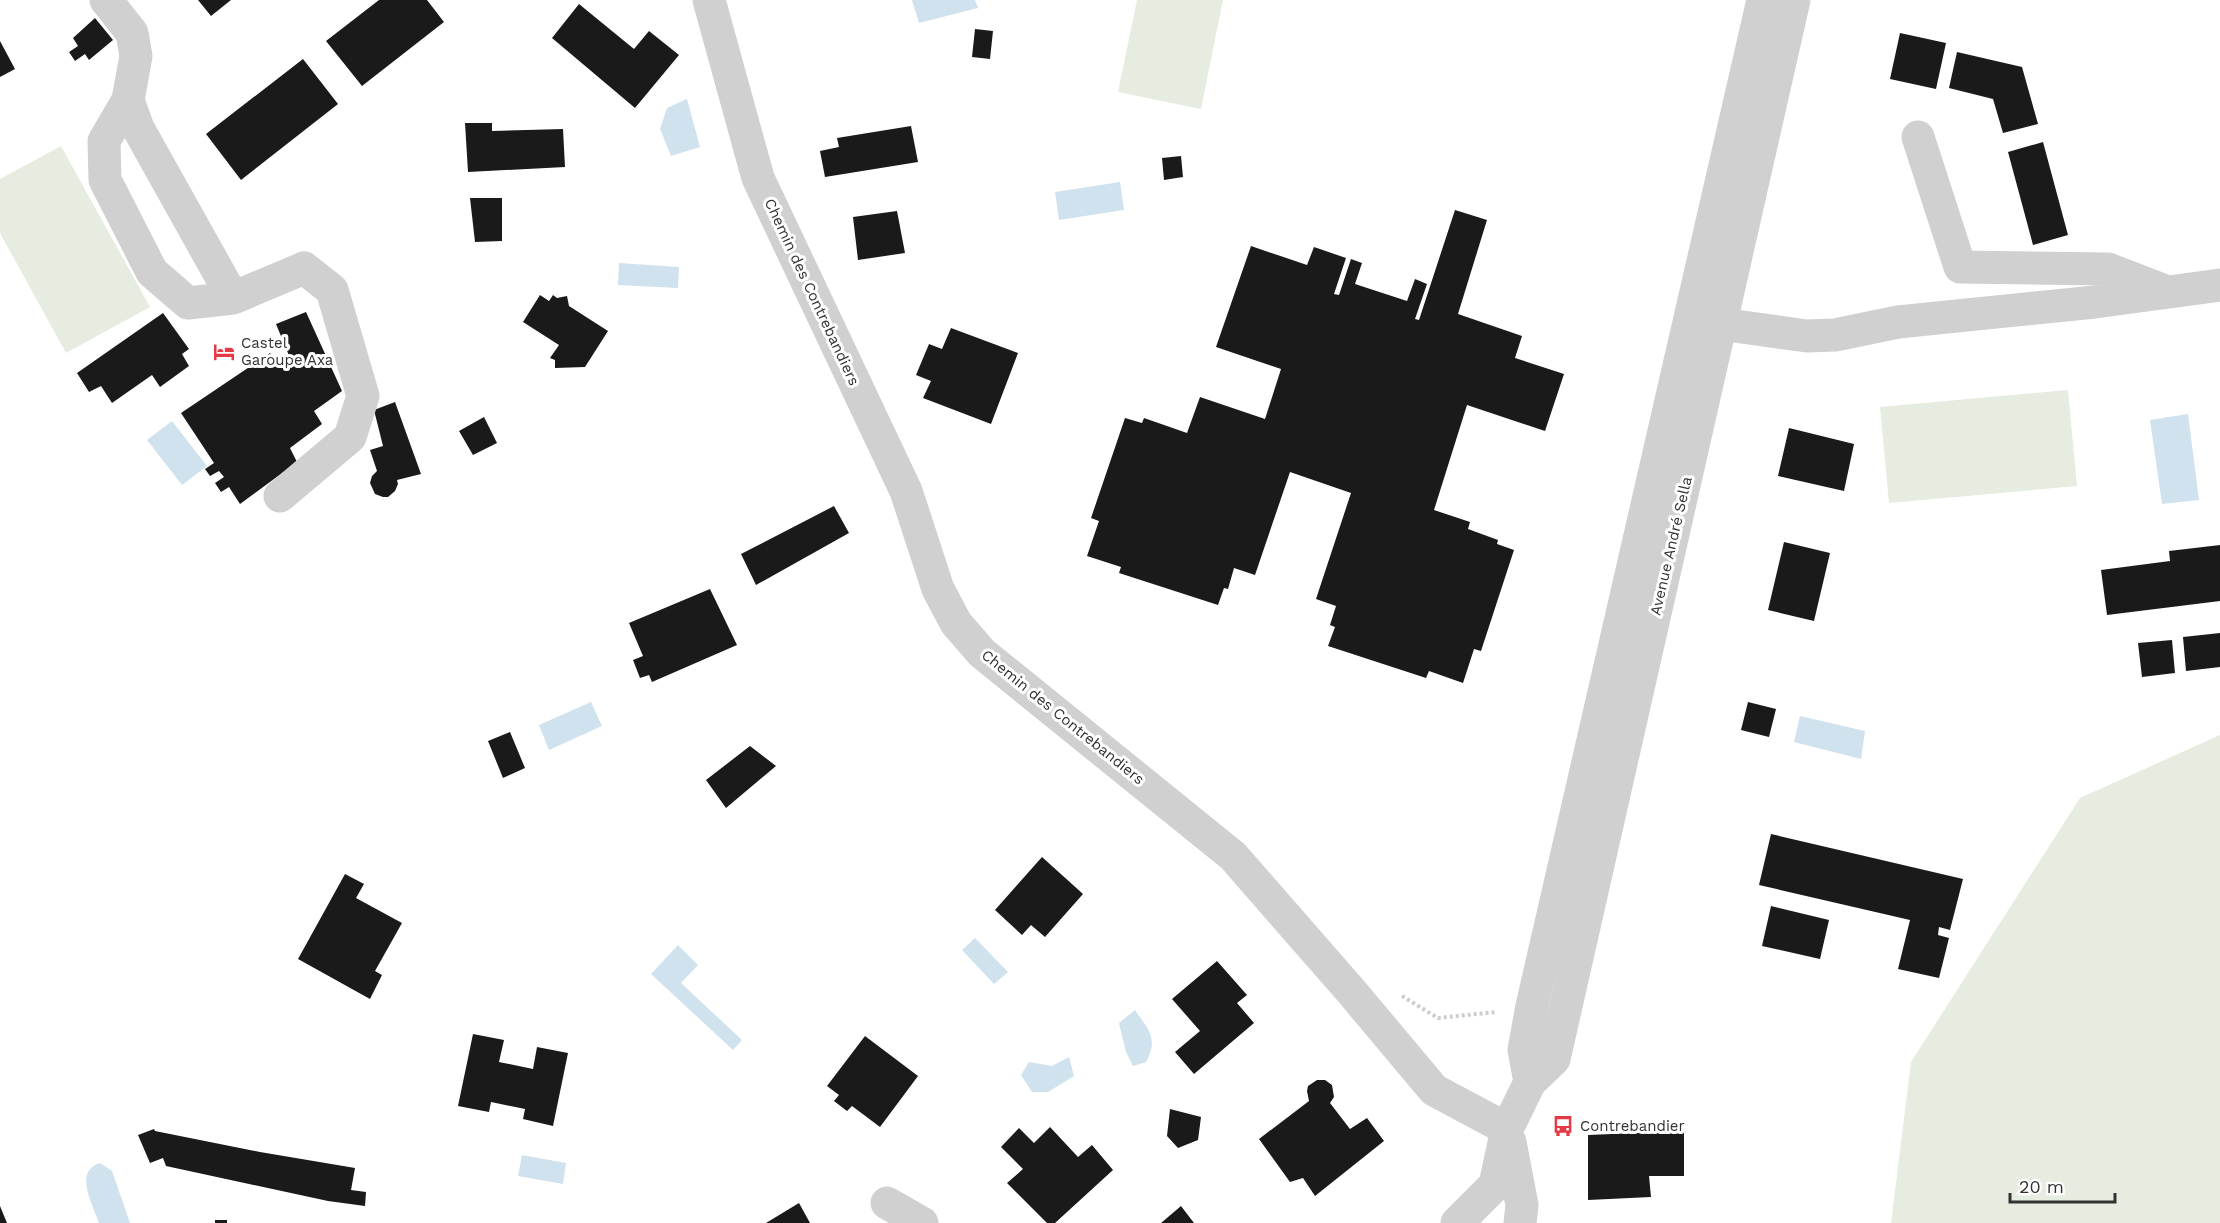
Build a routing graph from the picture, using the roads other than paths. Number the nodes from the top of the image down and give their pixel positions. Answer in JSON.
{"nodes":[{"id":1,"x":106,"y":0,"type":"edge"},
{"id":2,"x":710,"y":0,"type":"edge"},
{"id":3,"x":1763,"y":0,"type":"edge"},
{"id":4,"x":1794,"y":0,"type":"edge"},
{"id":5,"x":128,"y":100,"type":"junction"},
{"id":6,"x":1918,"y":137,"type":"dead end"},
{"id":7,"x":2220,"y":285,"type":"edge"},
{"id":8,"x":2169,"y":292,"type":"junction"},
{"id":9,"x":233,"y":298,"type":"junction"},
{"id":10,"x":1706,"y":322,"type":"junction"},
{"id":11,"x":280,"y":496,"type":"dead end"},
{"id":12,"x":1530,"y":1082,"type":"junction"},
{"id":13,"x":1507,"y":1129,"type":"junction"},
{"id":14,"x":887,"y":1203,"type":"dead end"},
{"id":15,"x":922,"y":1223,"type":"edge"},
{"id":16,"x":1457,"y":1223,"type":"edge"},
{"id":17,"x":1520,"y":1223,"type":"edge"}],
"edges":[{"from":1,"to":5,"type":"street"},
{"from":2,"to":13,"type":"street","name":"Chemin des Contrebandiers"},
{"from":3,"to":10,"type":"street","name":"Avenue André Sella"},
{"from":4,"to":10,"type":"street","name":"Avenue André Sella"},
{"from":5,"to":9,"type":"street"},
{"from":5,"to":9,"type":"street"},
{"from":6,"to":8,"type":"street"},
{"from":7,"to":8,"type":"street"},
{"from":8,"to":10,"type":"street"},
{"from":9,"to":11,"type":"street"},
{"from":10,"to":12,"type":"street","name":"Avenue André Sella"},
{"from":10,"to":12,"type":"street","name":"Avenue André Sella"},
{"from":12,"to":13,"type":"street","name":"Avenue André Sella"},
{"from":13,"to":16,"type":"street","name":"Avenue André Sella"},
{"from":13,"to":17,"type":"street"},
{"from":14,"to":15,"type":"street"}]}
